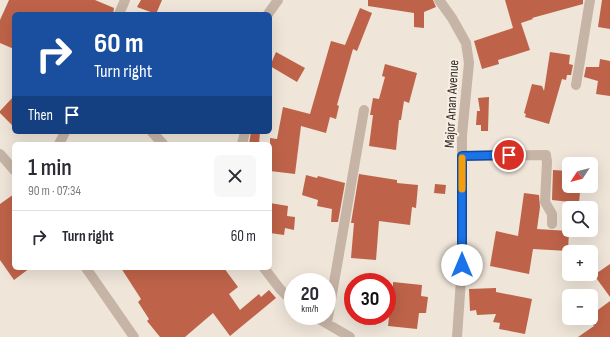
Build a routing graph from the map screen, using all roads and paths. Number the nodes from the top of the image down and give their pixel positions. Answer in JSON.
{"nodes":[{"id":1,"x":125,"y":0,"type":"edge"},
{"id":2,"x":278,"y":0,"type":"edge"},
{"id":3,"x":439,"y":0,"type":"edge"},
{"id":4,"x":590,"y":0,"type":"edge"},
{"id":5,"x":120,"y":12,"type":"edge"},
{"id":6,"x":269,"y":12,"type":"edge"},
{"id":7,"x":576,"y":84,"type":"dead end"},
{"id":8,"x":364,"y":110,"type":"dead end"},
{"id":9,"x":154,"y":134,"type":"edge"},
{"id":10,"x":160,"y":142,"type":"edge"},
{"id":11,"x":0,"y":154,"type":"edge"},
{"id":12,"x":462,"y":156,"type":"junction"},
{"id":13,"x":12,"y":168,"type":"edge"},
{"id":14,"x":552,"y":224,"type":"dead end"},
{"id":15,"x":87,"y":270,"type":"edge"},
{"id":16,"x":266,"y":270,"type":"edge"},
{"id":17,"x":336,"y":273,"type":"edge"},
{"id":18,"x":284,"y":293,"type":"edge"},
{"id":19,"x":330,"y":325,"type":"edge"},
{"id":20,"x":134,"y":337,"type":"edge"},
{"id":21,"x":350,"y":337,"type":"edge"},
{"id":22,"x":457,"y":337,"type":"edge"}],
"edges":[{"from":1,"to":5,"type":"street"},
{"from":2,"to":6,"type":"street"},
{"from":3,"to":12,"type":"street","name":"Major Anan Avenue"},
{"from":4,"to":7,"type":"street"},
{"from":8,"to":17,"type":"street"},
{"from":9,"to":10,"type":"street"},
{"from":11,"to":13,"type":"street"},
{"from":12,"to":14,"type":"street"},
{"from":12,"to":22,"type":"street","name":"Major Anan Avenue"},
{"from":15,"to":20,"type":"street"},
{"from":16,"to":18,"type":"street"},
{"from":19,"to":21,"type":"street"}]}
